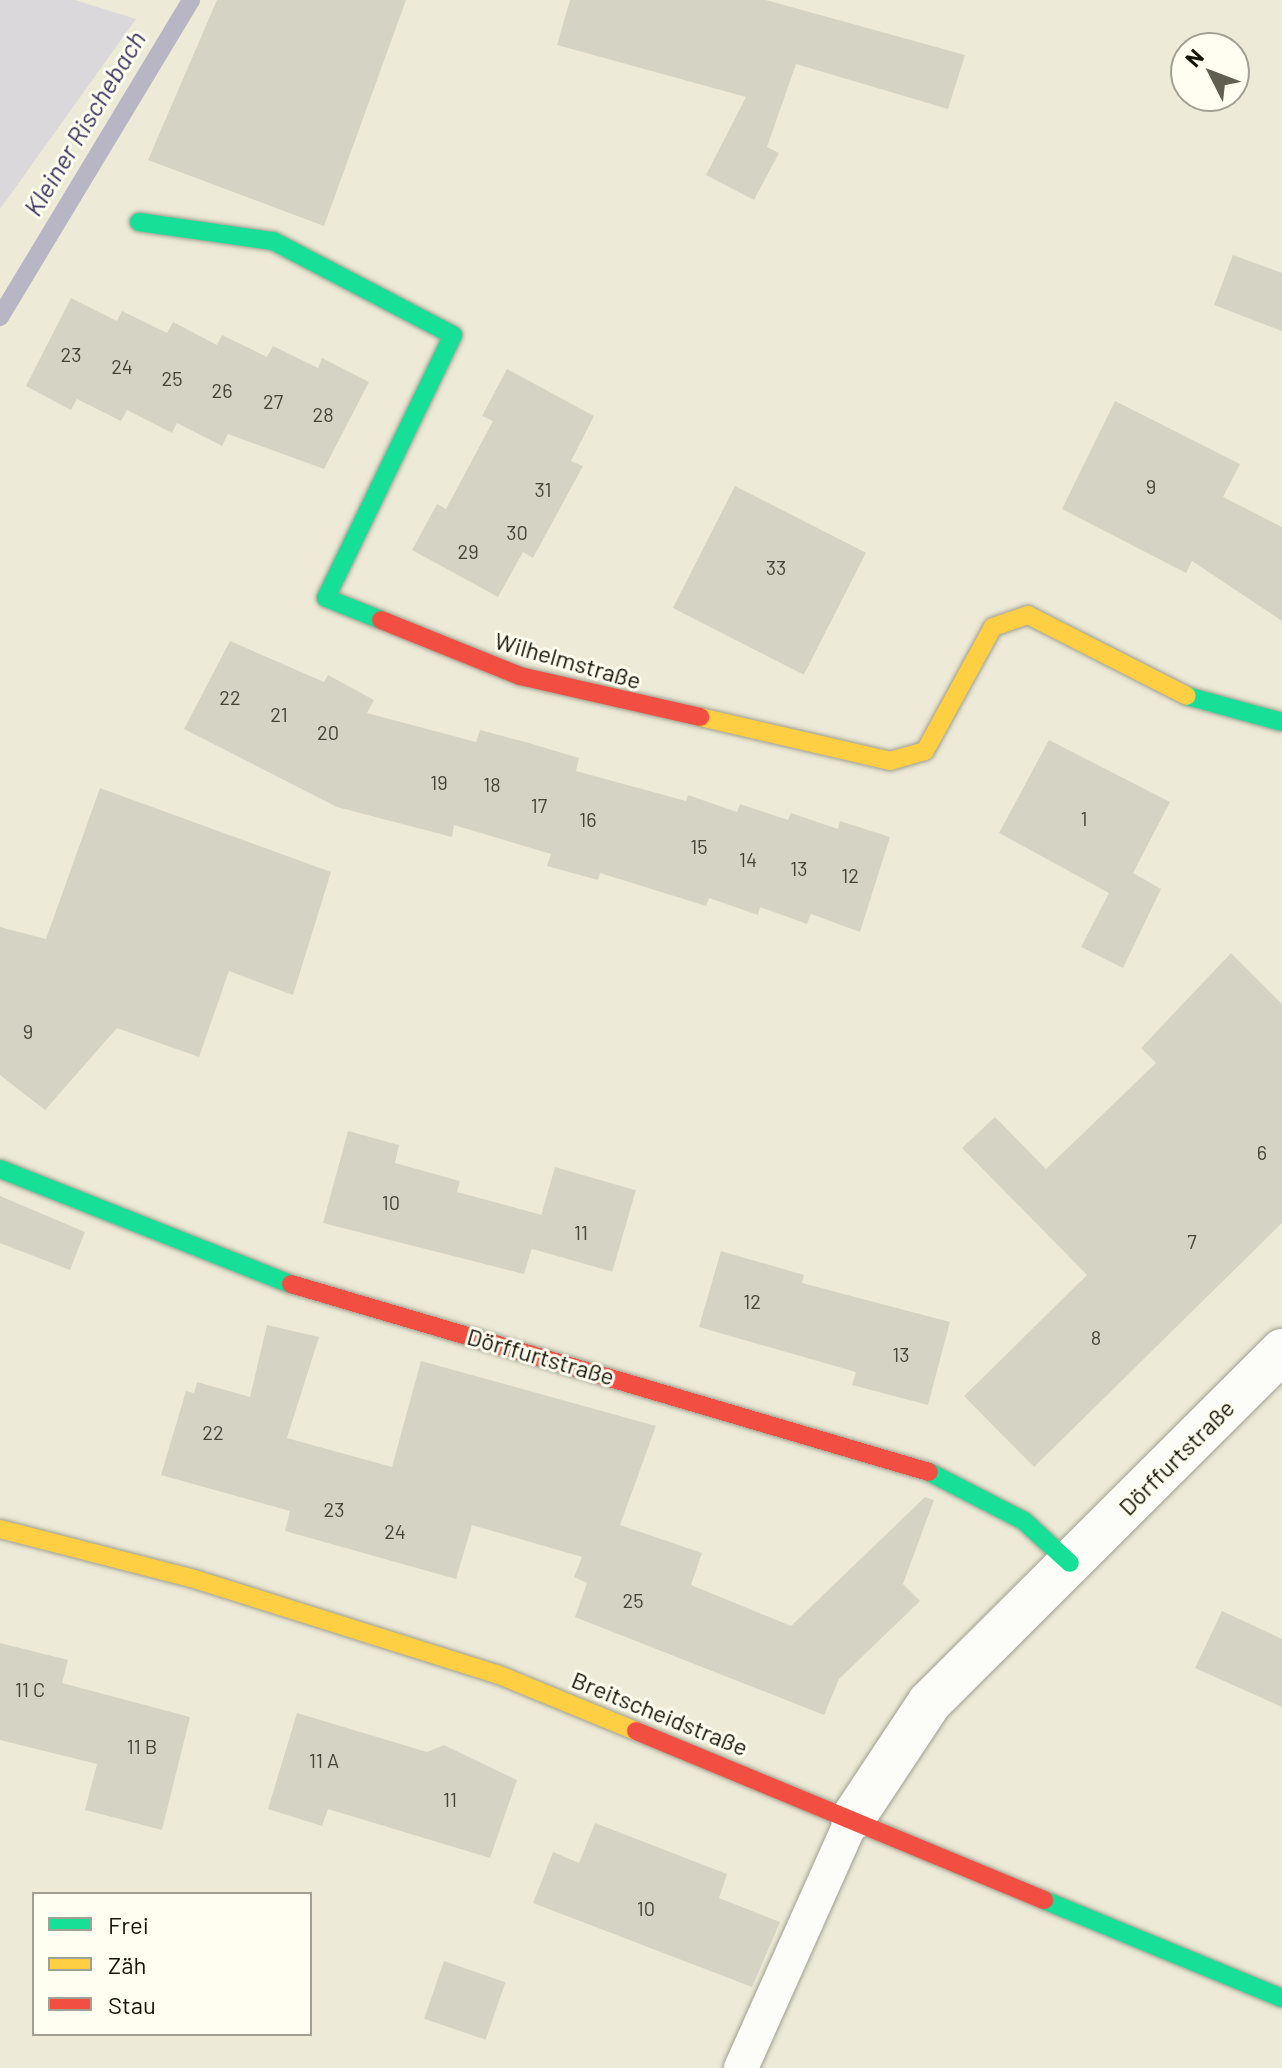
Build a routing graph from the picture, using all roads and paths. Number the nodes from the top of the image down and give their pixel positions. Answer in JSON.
{"nodes":[{"id":1,"x":139,"y":222,"type":"dead end"},
{"id":2,"x":1282,"y":722,"type":"edge"},
{"id":3,"x":0,"y":1169,"type":"edge"},
{"id":4,"x":1282,"y":1351,"type":"edge"},
{"id":5,"x":0,"y":1529,"type":"edge"},
{"id":6,"x":1070,"y":1563,"type":"junction"},
{"id":7,"x":853,"y":1818,"type":"junction"},
{"id":8,"x":1282,"y":1998,"type":"edge"},
{"id":9,"x":741,"y":2068,"type":"edge"}],
"edges":[{"from":1,"to":2,"type":"street","name":"Wilhelmstraße"},
{"from":3,"to":6,"type":"street","name":"Dörffurtstraße"},
{"from":4,"to":6,"type":"street","name":"Dörffurtstraße"},
{"from":5,"to":7,"type":"street","name":"Breitscheidstraße"},
{"from":6,"to":7,"type":"street","name":"Dörffurtstraße"},
{"from":7,"to":8,"type":"street","name":"Breitscheidstraße"},
{"from":7,"to":9,"type":"lane"}]}
